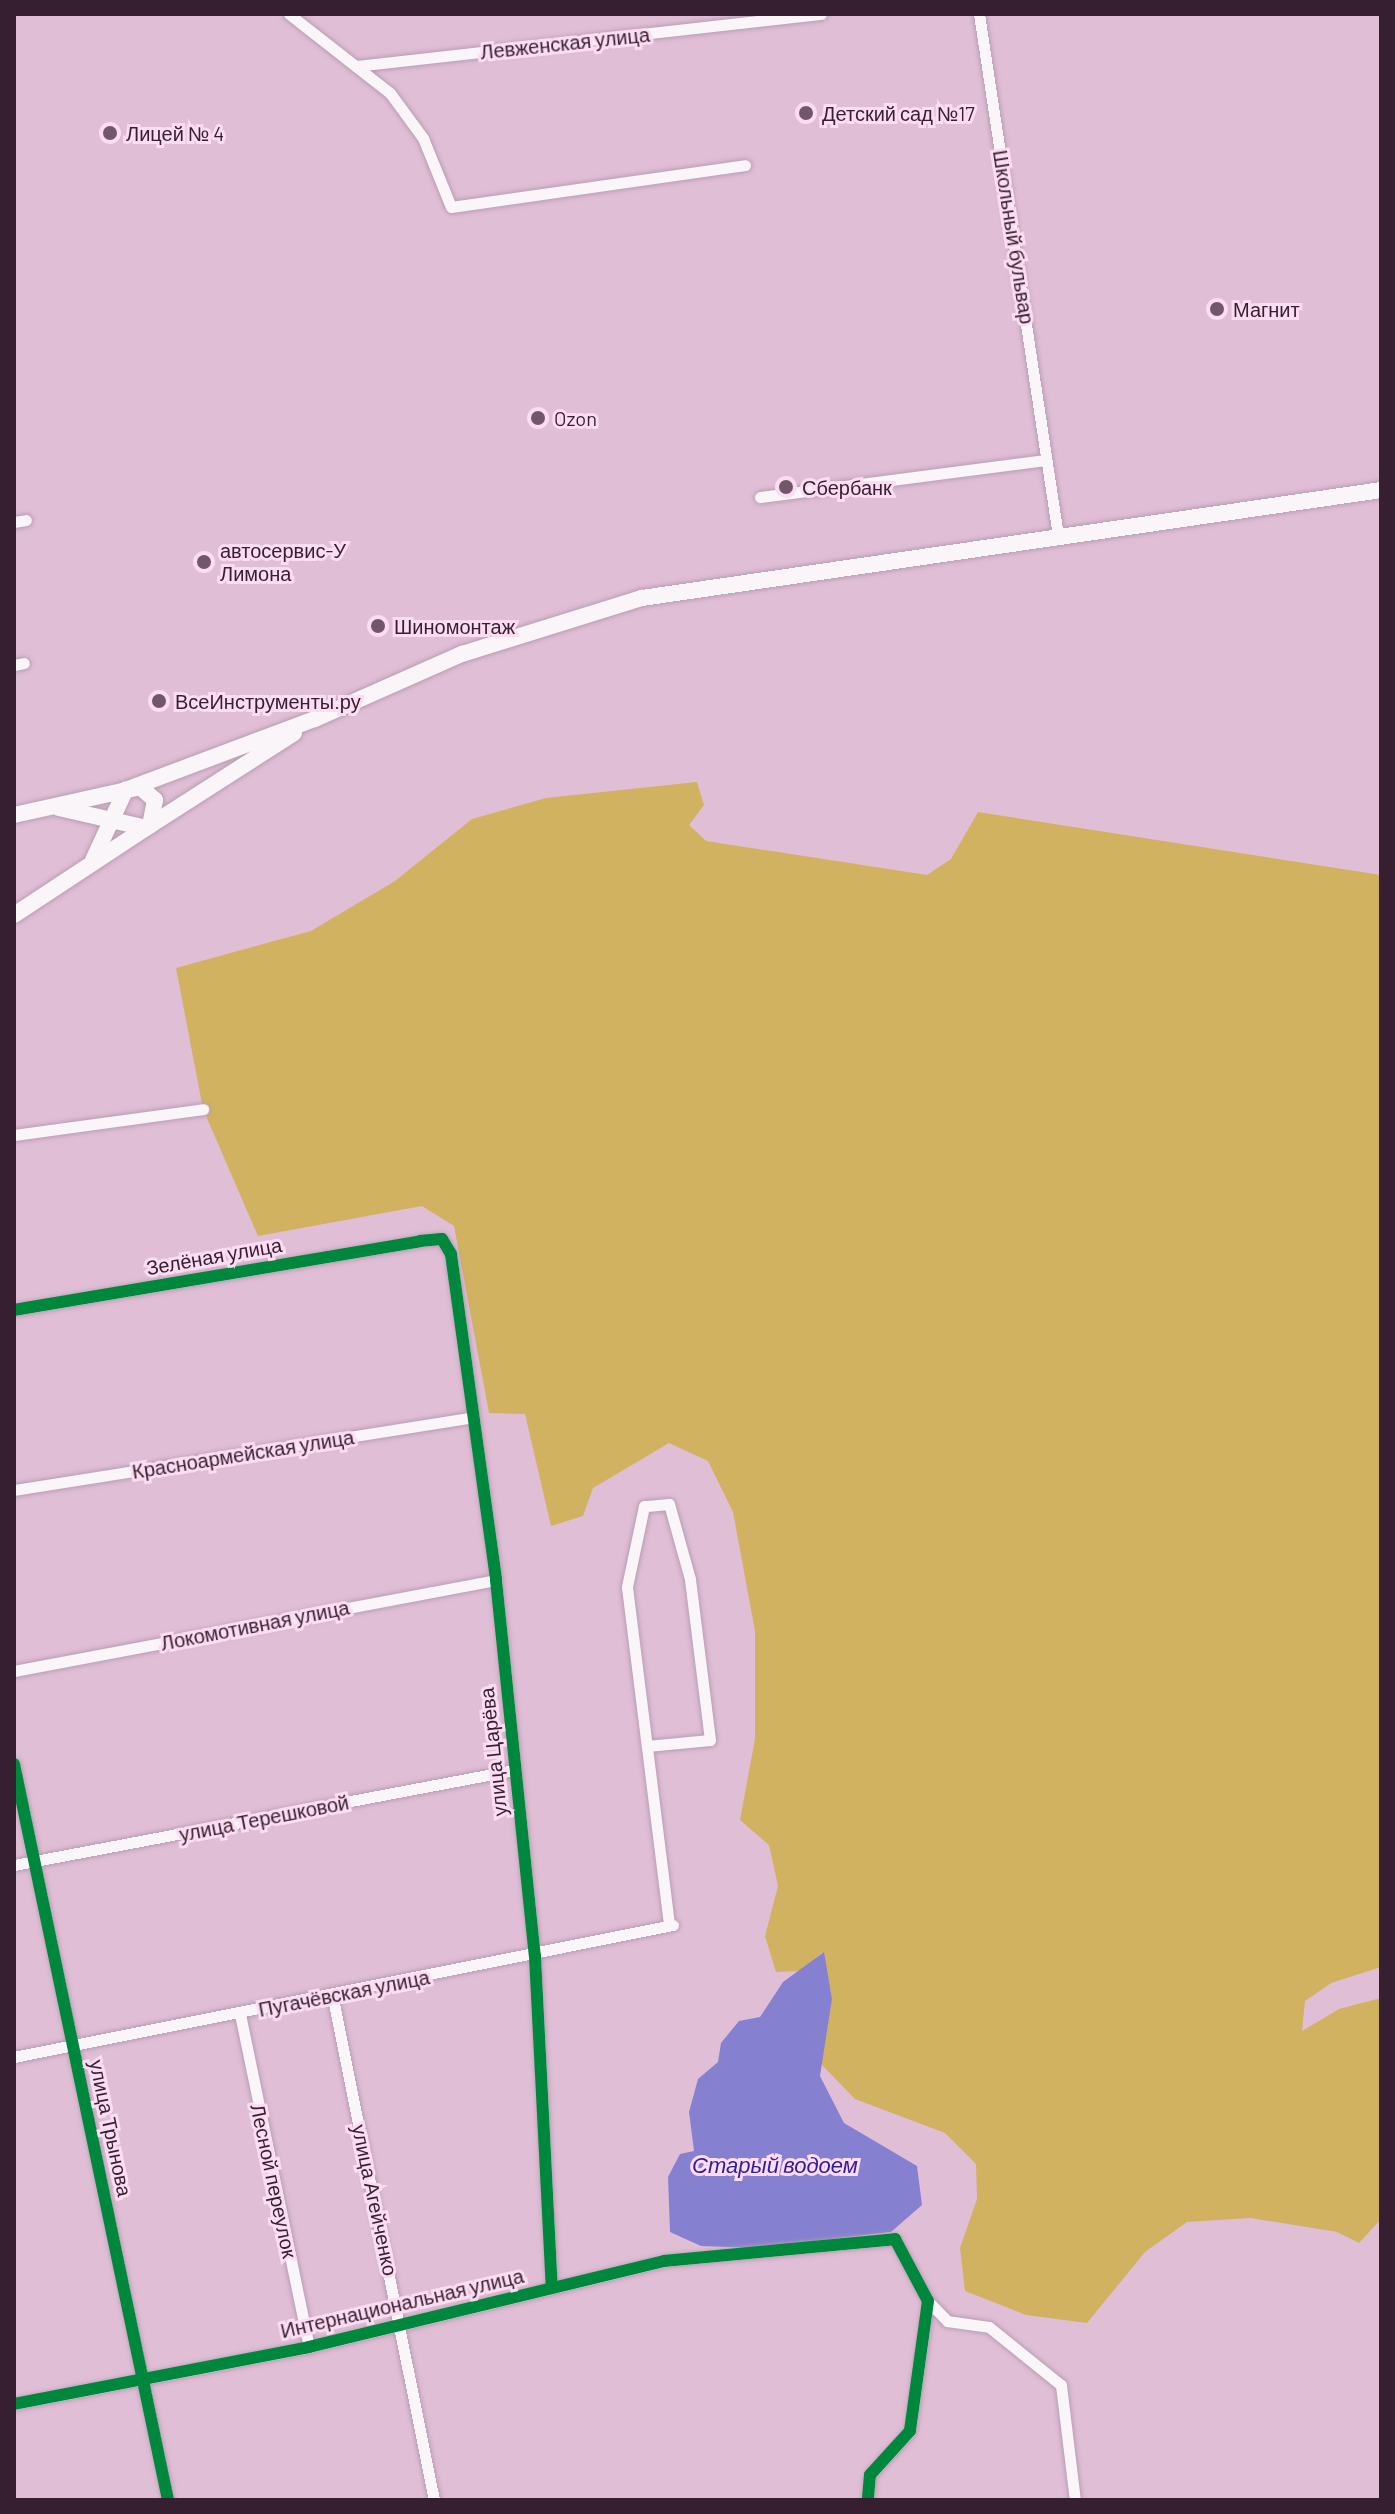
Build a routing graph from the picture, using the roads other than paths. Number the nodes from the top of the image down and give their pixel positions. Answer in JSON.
{"nodes":[{"id":1,"x":289,"y":14,"type":"edge"},
{"id":2,"x":821,"y":14,"type":"edge"},
{"id":3,"x":979,"y":14,"type":"edge"},
{"id":4,"x":356,"y":66,"type":"junction"},
{"id":5,"x":745,"y":165,"type":"dead end"},
{"id":6,"x":1046,"y":460,"type":"junction"},
{"id":7,"x":1381,"y":490,"type":"edge"},
{"id":8,"x":760,"y":497,"type":"dead end"},
{"id":9,"x":1058,"y":536,"type":"junction"},
{"id":10,"x":315,"y":719,"type":"junction"},
{"id":11,"x":128,"y":788,"type":"junction"},
{"id":12,"x":59,"y":808,"type":"junction"},
{"id":13,"x":14,"y":815,"type":"edge"},
{"id":14,"x":117,"y":818,"type":"junction"},
{"id":15,"x":148,"y":827,"type":"junction"},
{"id":16,"x":87,"y":867,"type":"junction"},
{"id":17,"x":14,"y":915,"type":"edge"},
{"id":18,"x":203,"y":1109,"type":"dead end"},
{"id":19,"x":14,"y":1135,"type":"edge"},
{"id":20,"x":420,"y":1241,"type":"joint"},
{"id":21,"x":14,"y":1310,"type":"edge"},
{"id":22,"x":473,"y":1417,"type":"junction"},
{"id":23,"x":14,"y":1490,"type":"edge"},
{"id":24,"x":496,"y":1580,"type":"junction"},
{"id":25,"x":14,"y":1671,"type":"edge"},
{"id":26,"x":647,"y":1746,"type":"junction"},
{"id":27,"x":14,"y":1764,"type":"edge"},
{"id":28,"x":514,"y":1770,"type":"junction"},
{"id":29,"x":34,"y":1861,"type":"junction"},
{"id":30,"x":14,"y":1865,"type":"edge"},
{"id":31,"x":535,"y":1956,"type":"junction"},
{"id":32,"x":332,"y":1994,"type":"junction"},
{"id":33,"x":240,"y":2014,"type":"junction"},
{"id":34,"x":73,"y":2046,"type":"junction"},
{"id":35,"x":14,"y":2057,"type":"edge"},
{"id":36,"x":552,"y":2287,"type":"junction"},
{"id":37,"x":928,"y":2301,"type":"junction"},
{"id":38,"x":402,"y":2327,"type":"junction"},
{"id":39,"x":309,"y":2347,"type":"junction"},
{"id":40,"x":143,"y":2375,"type":"junction"},
{"id":41,"x":14,"y":2404,"type":"edge"},
{"id":42,"x":168,"y":2500,"type":"edge"},
{"id":43,"x":434,"y":2500,"type":"edge"},
{"id":44,"x":868,"y":2500,"type":"edge"},
{"id":45,"x":1075,"y":2500,"type":"edge"}],
"edges":[{"from":1,"to":4,"type":"street"},
{"from":2,"to":4,"type":"street","name":"Левженская улица"},
{"from":3,"to":6,"type":"street","name":"Школьный бульвар"},
{"from":4,"to":5,"type":"street"},
{"from":6,"to":8,"type":"street"},
{"from":6,"to":9,"type":"street","name":"Школьный бульвар"},
{"from":7,"to":9,"type":"main road"},
{"from":9,"to":10,"type":"main road"},
{"from":10,"to":11,"type":"main road"},
{"from":10,"to":15,"type":"main road"},
{"from":11,"to":12,"type":"main road"},
{"from":11,"to":14,"type":"main road"},
{"from":11,"to":15,"type":"main road"},
{"from":12,"to":13,"type":"main road"},
{"from":12,"to":14,"type":"main road"},
{"from":14,"to":15,"type":"main road"},
{"from":14,"to":16,"type":"main road"},
{"from":15,"to":16,"type":"main road"},
{"from":16,"to":17,"type":"main road"},
{"from":18,"to":19,"type":"street"},
{"from":20,"to":21,"type":"street","name":"Зелёная улица"},
{"from":20,"to":22,"type":"street","name":"улица Царёва"},
{"from":22,"to":23,"type":"street","name":"Красноармейская улица"},
{"from":22,"to":24,"type":"street","name":"улица Царёва"},
{"from":24,"to":25,"type":"street","name":"Локомотивная улица"},
{"from":24,"to":28,"type":"street","name":"улица Царёва"},
{"from":26,"to":26,"type":"street"},
{"from":26,"to":31,"type":"street","name":"Пугачёвская улица"},
{"from":27,"to":29,"type":"street","name":"улица Трынова"},
{"from":28,"to":29,"type":"street","name":"улица Терешковой"},
{"from":28,"to":31,"type":"street","name":"улица Царёва"},
{"from":29,"to":30,"type":"street","name":"улица Терешковой"},
{"from":29,"to":34,"type":"street","name":"улица Трынова"},
{"from":31,"to":32,"type":"street","name":"Пугачёвская улица"},
{"from":31,"to":36,"type":"street","name":"улица Царёва"},
{"from":32,"to":33,"type":"street","name":"Пугачёвская улица"},
{"from":32,"to":38,"type":"street","name":"улица Агейченко"},
{"from":33,"to":34,"type":"street","name":"Пугачёвская улица"},
{"from":33,"to":39,"type":"street","name":"Лесной переулок"},
{"from":34,"to":35,"type":"street","name":"Пугачёвская улица"},
{"from":34,"to":40,"type":"street","name":"улица Трынова"},
{"from":36,"to":37,"type":"street","name":"Интернациональная улица"},
{"from":36,"to":38,"type":"street","name":"Интернациональная улица"},
{"from":37,"to":44,"type":"street"},
{"from":37,"to":45,"type":"street"},
{"from":38,"to":39,"type":"street","name":"Интернациональная улица"},
{"from":38,"to":43,"type":"street","name":"улица Агейченко"},
{"from":39,"to":40,"type":"street","name":"Интернациональная улица"},
{"from":40,"to":41,"type":"street","name":"Интернациональная улица"},
{"from":40,"to":42,"type":"street","name":"улица Трынова"}]}
